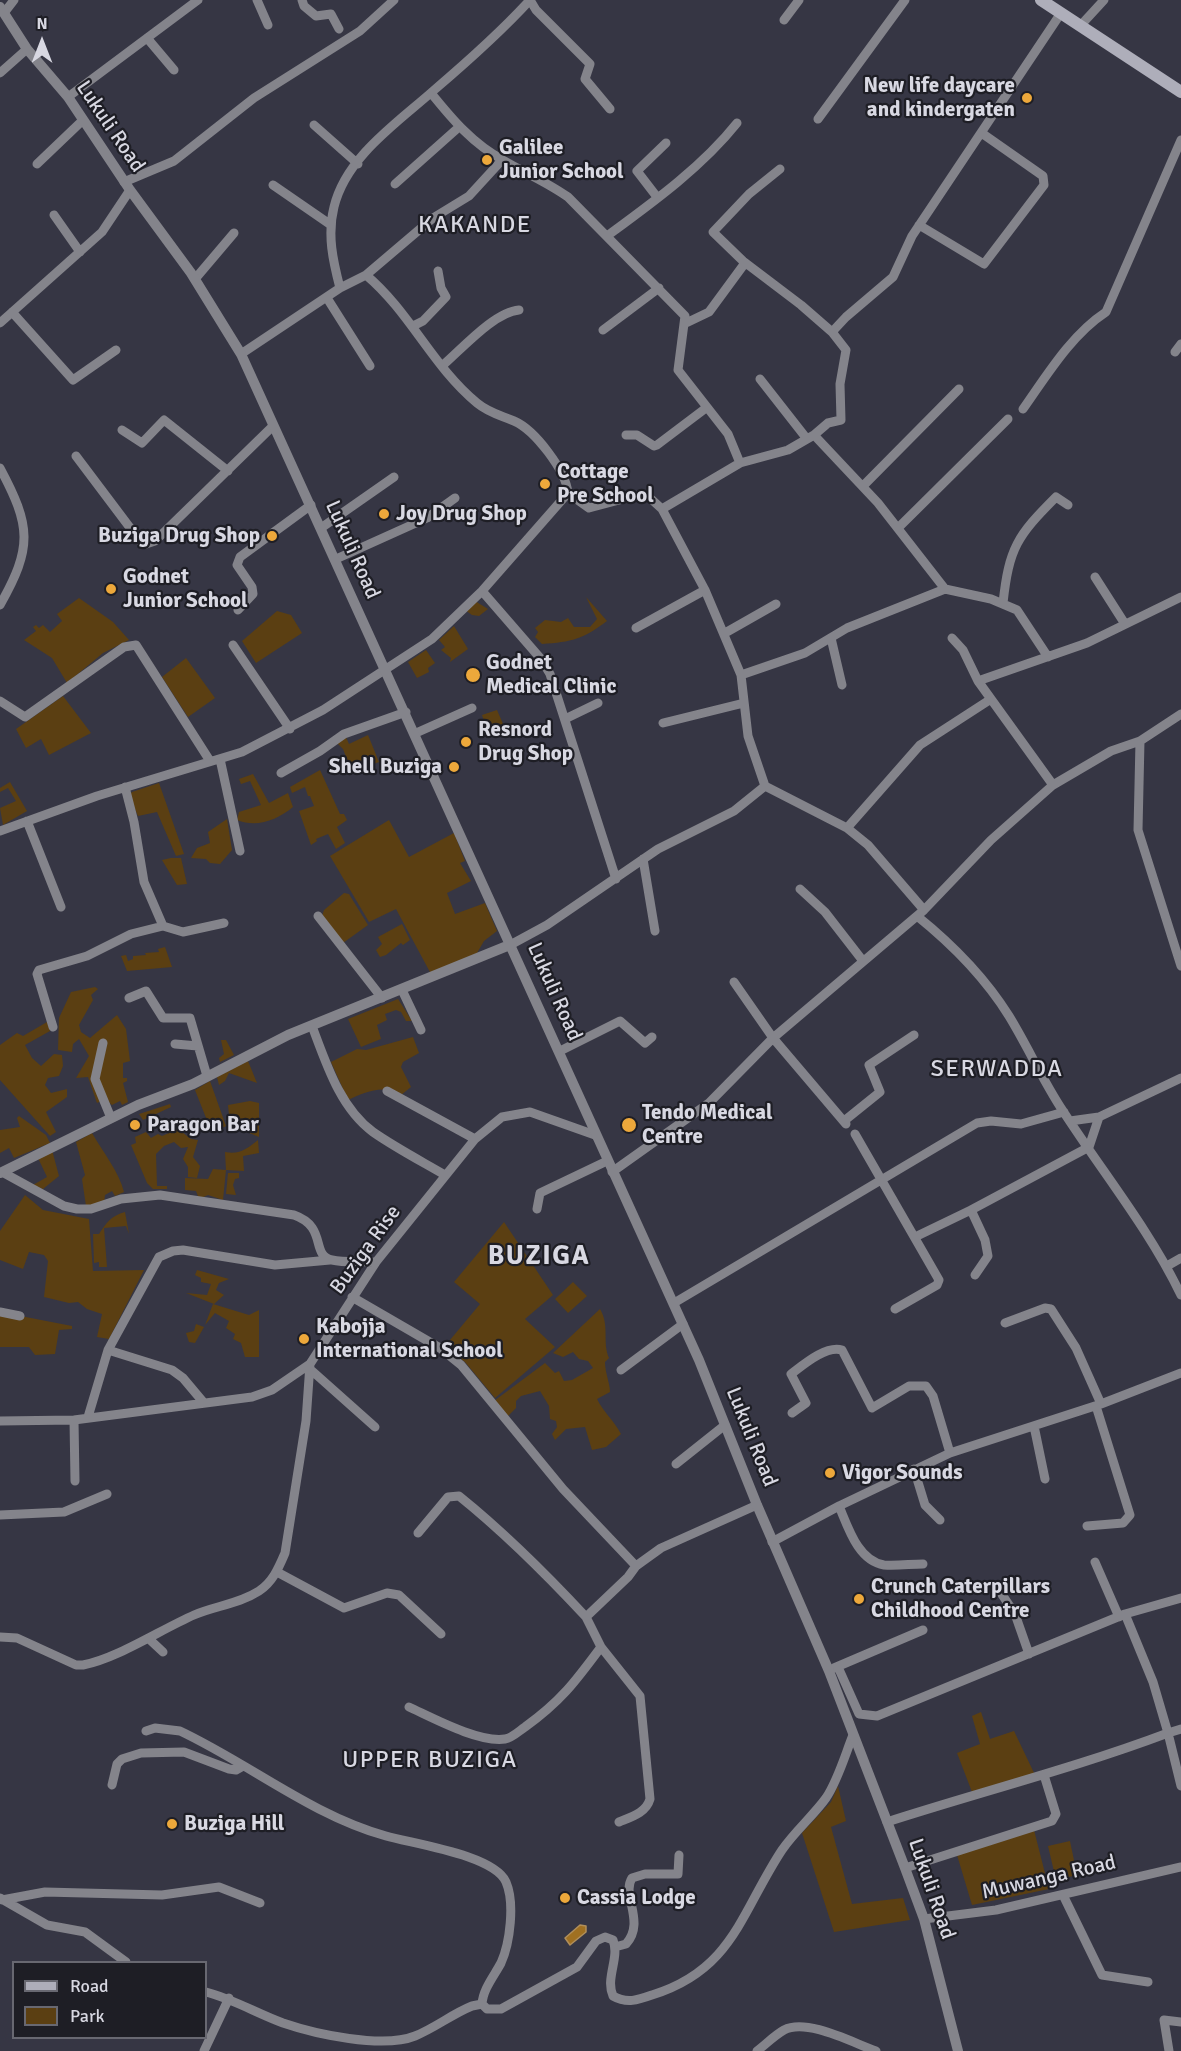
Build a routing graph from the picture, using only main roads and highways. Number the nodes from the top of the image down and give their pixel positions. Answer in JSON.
{"nodes":[{"id":1,"x":1041,"y":0,"type":"edge"},
{"id":2,"x":1181,"y":92,"type":"edge"}],
"edges":[{"from":1,"to":2,"type":"main road"}]}
